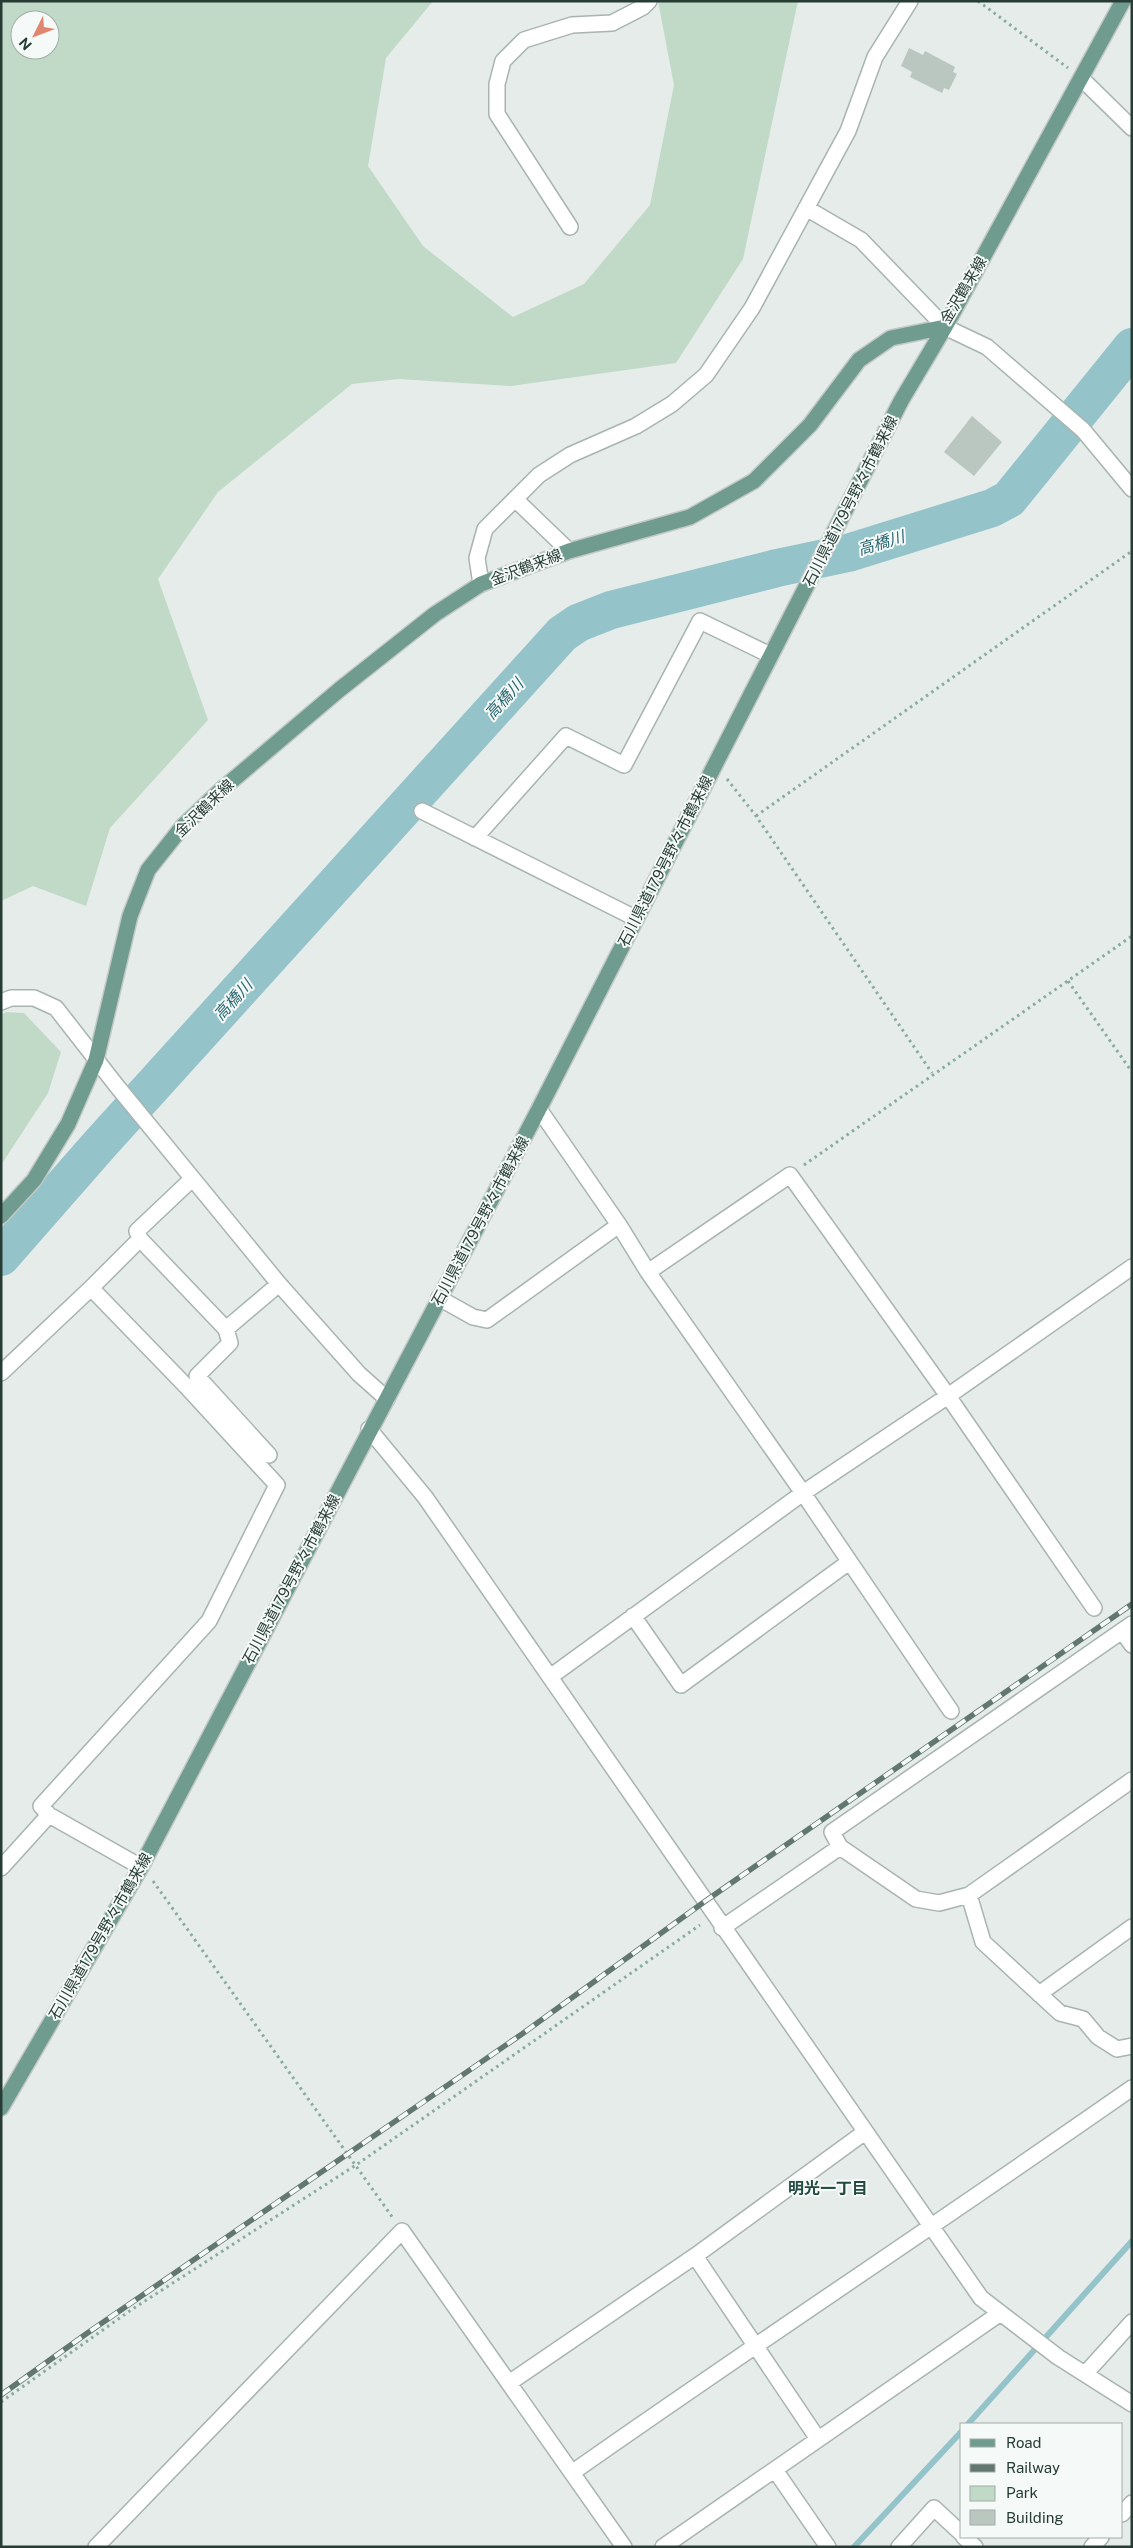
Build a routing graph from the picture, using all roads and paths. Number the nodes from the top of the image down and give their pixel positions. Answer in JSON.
{"nodes":[{"id":1,"x":649,"y":1,"type":"edge"},
{"id":2,"x":910,"y":1,"type":"edge"},
{"id":3,"x":978,"y":1,"type":"edge"},
{"id":4,"x":1123,"y":1,"type":"edge"},
{"id":5,"x":1082,"y":79,"type":"junction"},
{"id":6,"x":1132,"y":128,"type":"edge"},
{"id":7,"x":806,"y":208,"type":"junction"},
{"id":8,"x":570,"y":227,"type":"dead end"},
{"id":9,"x":945,"y":327,"type":"junction"},
{"id":10,"x":1132,"y":490,"type":"edge"},
{"id":11,"x":514,"y":499,"type":"junction"},
{"id":12,"x":569,"y":550,"type":"junction"},
{"id":13,"x":1132,"y":551,"type":"edge"},
{"id":14,"x":482,"y":584,"type":"junction"},
{"id":15,"x":770,"y":655,"type":"junction"},
{"id":16,"x":714,"y":764,"type":"junction"},
{"id":17,"x":422,"y":811,"type":"dead end"},
{"id":18,"x":756,"y":816,"type":"junction"},
{"id":19,"x":475,"y":838,"type":"junction"},
{"id":20,"x":634,"y":918,"type":"junction"},
{"id":21,"x":1132,"y":936,"type":"edge"},
{"id":22,"x":1068,"y":981,"type":"junction"},
{"id":23,"x":1,"y":1002,"type":"edge"},
{"id":24,"x":96,"y":1060,"type":"junction"},
{"id":25,"x":1132,"y":1072,"type":"edge"},
{"id":26,"x":932,"y":1074,"type":"junction"},
{"id":27,"x":539,"y":1109,"type":"junction"},
{"id":28,"x":790,"y":1175,"type":"junction"},
{"id":29,"x":192,"y":1179,"type":"junction"},
{"id":30,"x":1,"y":1216,"type":"edge"},
{"id":31,"x":619,"y":1225,"type":"junction"},
{"id":32,"x":140,"y":1240,"type":"junction"},
{"id":33,"x":1132,"y":1267,"type":"edge"},
{"id":34,"x":648,"y":1272,"type":"junction"},
{"id":35,"x":279,"y":1284,"type":"junction"},
{"id":36,"x":91,"y":1288,"type":"junction"},
{"id":37,"x":439,"y":1298,"type":"junction"},
{"id":38,"x":226,"y":1329,"type":"junction"},
{"id":39,"x":1,"y":1373,"type":"edge"},
{"id":40,"x":948,"y":1396,"type":"junction"},
{"id":41,"x":387,"y":1399,"type":"junction"},
{"id":42,"x":370,"y":1429,"type":"junction"},
{"id":43,"x":269,"y":1454,"type":"dead end"},
{"id":44,"x":803,"y":1493,"type":"junction"},
{"id":45,"x":849,"y":1562,"type":"junction"},
{"id":46,"x":1094,"y":1608,"type":"dead end"},
{"id":47,"x":633,"y":1616,"type":"junction"},
{"id":48,"x":1127,"y":1628,"type":"edge"},
{"id":49,"x":1132,"y":1645,"type":"edge"},
{"id":50,"x":550,"y":1677,"type":"junction"},
{"id":51,"x":952,"y":1711,"type":"dead end"},
{"id":52,"x":1132,"y":1780,"type":"edge"},
{"id":53,"x":49,"y":1815,"type":"junction"},
{"id":54,"x":840,"y":1847,"type":"junction"},
{"id":55,"x":141,"y":1867,"type":"junction"},
{"id":56,"x":1,"y":1868,"type":"edge"},
{"id":57,"x":969,"y":1896,"type":"junction"},
{"id":58,"x":718,"y":1922,"type":"junction"},
{"id":59,"x":1132,"y":1927,"type":"edge"},
{"id":60,"x":1039,"y":1994,"type":"junction"},
{"id":61,"x":1132,"y":2046,"type":"edge"},
{"id":62,"x":1132,"y":2088,"type":"edge"},
{"id":63,"x":1,"y":2108,"type":"edge"},
{"id":64,"x":865,"y":2132,"type":"junction"},
{"id":65,"x":356,"y":2165,"type":"junction"},
{"id":66,"x":932,"y":2227,"type":"junction"},
{"id":67,"x":402,"y":2231,"type":"junction"},
{"id":68,"x":695,"y":2256,"type":"junction"},
{"id":69,"x":998,"y":2314,"type":"junction"},
{"id":70,"x":1132,"y":2322,"type":"edge"},
{"id":71,"x":755,"y":2345,"type":"junction"},
{"id":72,"x":1085,"y":2374,"type":"junction"},
{"id":73,"x":510,"y":2383,"type":"junction"},
{"id":74,"x":1,"y":2402,"type":"edge"},
{"id":75,"x":1132,"y":2404,"type":"edge"},
{"id":76,"x":818,"y":2439,"type":"junction"},
{"id":77,"x":775,"y":2470,"type":"junction"},
{"id":78,"x":572,"y":2472,"type":"junction"},
{"id":79,"x":1132,"y":2503,"type":"edge"},
{"id":80,"x":1123,"y":2513,"type":"edge"},
{"id":81,"x":960,"y":2533,"type":"edge"},
{"id":82,"x":965,"y":2538,"type":"edge"},
{"id":83,"x":96,"y":2547,"type":"edge"},
{"id":84,"x":624,"y":2547,"type":"edge"},
{"id":85,"x":663,"y":2547,"type":"edge"},
{"id":86,"x":828,"y":2547,"type":"edge"},
{"id":87,"x":899,"y":2547,"type":"edge"},
{"id":88,"x":975,"y":2547,"type":"edge"}],
"edges":[{"from":1,"to":8,"type":"street"},
{"from":2,"to":7,"type":"street"},
{"from":3,"to":5,"type":"path"},
{"from":4,"to":5,"type":"main road","name":"金沢鶴来線"},
{"from":5,"to":6,"type":"street"},
{"from":5,"to":9,"type":"main road","name":"金沢鶴来線"},
{"from":7,"to":9,"type":"street"},
{"from":7,"to":11,"type":"street"},
{"from":9,"to":10,"type":"street"},
{"from":9,"to":12,"type":"main road","name":"金沢鶴来線"},
{"from":9,"to":15,"type":"main road","name":"石川県道179号野々市鶴来線"},
{"from":11,"to":12,"type":"street"},
{"from":11,"to":14,"type":"street"},
{"from":12,"to":14,"type":"main road","name":"金沢鶴来線"},
{"from":13,"to":18,"type":"path"},
{"from":14,"to":24,"type":"main road","name":"金沢鶴来線"},
{"from":15,"to":16,"type":"main road","name":"石川県道179号野々市鶴来線"},
{"from":15,"to":19,"type":"street"},
{"from":16,"to":18,"type":"path"},
{"from":16,"to":20,"type":"main road","name":"石川県道179号野々市鶴来線"},
{"from":17,"to":19,"type":"street"},
{"from":18,"to":26,"type":"path"},
{"from":19,"to":20,"type":"street"},
{"from":20,"to":27,"type":"main road","name":"石川県道179号野々市鶴来線"},
{"from":21,"to":22,"type":"path"},
{"from":22,"to":25,"type":"path"},
{"from":22,"to":26,"type":"path"},
{"from":23,"to":24,"type":"street"},
{"from":24,"to":29,"type":"street"},
{"from":24,"to":30,"type":"main road","name":"金沢鶴来線"},
{"from":26,"to":28,"type":"path"},
{"from":27,"to":31,"type":"street"},
{"from":27,"to":37,"type":"main road","name":"石川県道179号野々市鶴来線"},
{"from":28,"to":34,"type":"street"},
{"from":28,"to":40,"type":"street"},
{"from":29,"to":32,"type":"street"},
{"from":29,"to":35,"type":"street"},
{"from":31,"to":34,"type":"street"},
{"from":31,"to":37,"type":"street"},
{"from":32,"to":36,"type":"street"},
{"from":32,"to":38,"type":"street"},
{"from":33,"to":40,"type":"street"},
{"from":34,"to":44,"type":"street"},
{"from":35,"to":38,"type":"street"},
{"from":35,"to":41,"type":"street"},
{"from":36,"to":39,"type":"street"},
{"from":36,"to":53,"type":"street"},
{"from":37,"to":41,"type":"main road","name":"石川県道179号野々市鶴来線"},
{"from":38,"to":43,"type":"street"},
{"from":40,"to":44,"type":"street"},
{"from":40,"to":46,"type":"street"},
{"from":41,"to":42,"type":"main road","name":"石川県道179号野々市鶴来線"},
{"from":42,"to":50,"type":"street"},
{"from":42,"to":55,"type":"main road","name":"石川県道179号野々市鶴来線"},
{"from":44,"to":45,"type":"street"},
{"from":44,"to":47,"type":"street"},
{"from":45,"to":47,"type":"street"},
{"from":45,"to":51,"type":"street"},
{"from":47,"to":50,"type":"street"},
{"from":48,"to":49,"type":"street"},
{"from":48,"to":54,"type":"street"},
{"from":50,"to":58,"type":"street"},
{"from":52,"to":57,"type":"street"},
{"from":53,"to":55,"type":"street"},
{"from":53,"to":56,"type":"street"},
{"from":54,"to":57,"type":"street"},
{"from":54,"to":58,"type":"street"},
{"from":55,"to":63,"type":"main road","name":"石川県道179号野々市鶴来線"},
{"from":55,"to":65,"type":"path"},
{"from":57,"to":60,"type":"street"},
{"from":58,"to":64,"type":"street"},
{"from":58,"to":65,"type":"path"},
{"from":59,"to":60,"type":"street"},
{"from":60,"to":61,"type":"street"},
{"from":62,"to":66,"type":"street"},
{"from":64,"to":66,"type":"street"},
{"from":64,"to":68,"type":"street"},
{"from":65,"to":67,"type":"path"},
{"from":65,"to":74,"type":"path"},
{"from":66,"to":69,"type":"street"},
{"from":66,"to":71,"type":"street"},
{"from":67,"to":73,"type":"street"},
{"from":67,"to":83,"type":"street"},
{"from":68,"to":71,"type":"street"},
{"from":68,"to":73,"type":"street"},
{"from":69,"to":72,"type":"street"},
{"from":69,"to":76,"type":"street"},
{"from":70,"to":72,"type":"street"},
{"from":71,"to":76,"type":"street"},
{"from":71,"to":78,"type":"street"},
{"from":72,"to":75,"type":"street"},
{"from":73,"to":78,"type":"street"},
{"from":76,"to":77,"type":"street"},
{"from":77,"to":85,"type":"street"},
{"from":77,"to":86,"type":"street"},
{"from":78,"to":84,"type":"street"},
{"from":79,"to":80,"type":"street"},
{"from":81,"to":87,"type":"street"},
{"from":82,"to":88,"type":"street"}]}
